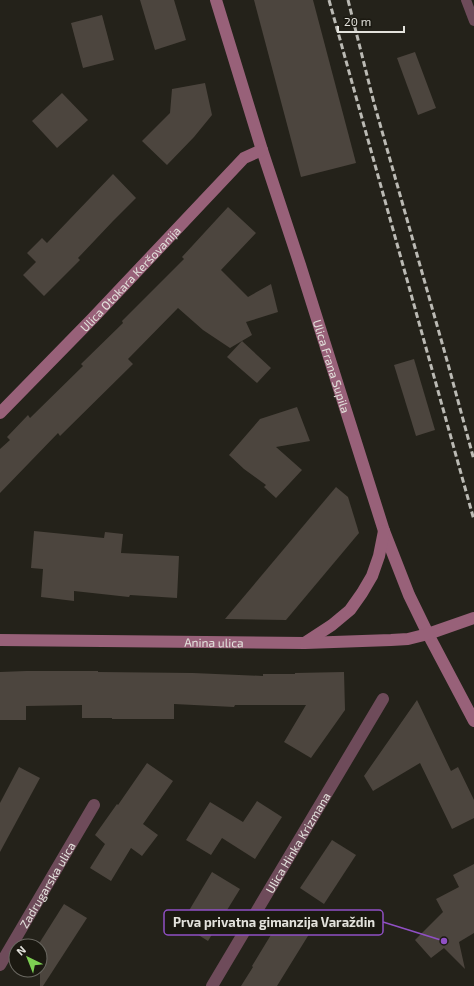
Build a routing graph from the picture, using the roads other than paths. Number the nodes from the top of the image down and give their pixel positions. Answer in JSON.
{"nodes":[{"id":1,"x":216,"y":0,"type":"edge"},
{"id":2,"x":466,"y":0,"type":"edge"},
{"id":3,"x":474,"y":21,"type":"edge"},
{"id":4,"x":262,"y":150,"type":"junction"},
{"id":5,"x":0,"y":412,"type":"edge"},
{"id":6,"x":384,"y":531,"type":"junction"},
{"id":7,"x":474,"y":618,"type":"edge"},
{"id":8,"x":428,"y":634,"type":"junction"},
{"id":9,"x":0,"y":640,"type":"edge"},
{"id":10,"x":305,"y":643,"type":"junction"},
{"id":11,"x":383,"y":699,"type":"dead end"},
{"id":12,"x":474,"y":721,"type":"edge"},
{"id":13,"x":94,"y":805,"type":"dead end"},
{"id":14,"x":0,"y":965,"type":"edge"},
{"id":15,"x":212,"y":986,"type":"edge"}],
"edges":[{"from":1,"to":4,"type":"main road","name":"Ulica Frana Supila"},
{"from":2,"to":3,"type":"lane"},
{"from":4,"to":5,"type":"main road","name":"Ulica Otokara Keršovanija"},
{"from":4,"to":6,"type":"main road","name":"Ulica Frana Supila"},
{"from":6,"to":8,"type":"main road","name":"Ulica Frana Supila"},
{"from":6,"to":10,"type":"main road"},
{"from":7,"to":8,"type":"main road","name":"Anina ulica"},
{"from":8,"to":10,"type":"main road","name":"Anina ulica"},
{"from":8,"to":12,"type":"main road","name":"Ulica Frana Supila"},
{"from":9,"to":10,"type":"main road","name":"Anina ulica"},
{"from":11,"to":15,"type":"street","name":"Ulica Hinka Krizmana"},
{"from":13,"to":14,"type":"street","name":"Zadrugarska ulica"}]}
